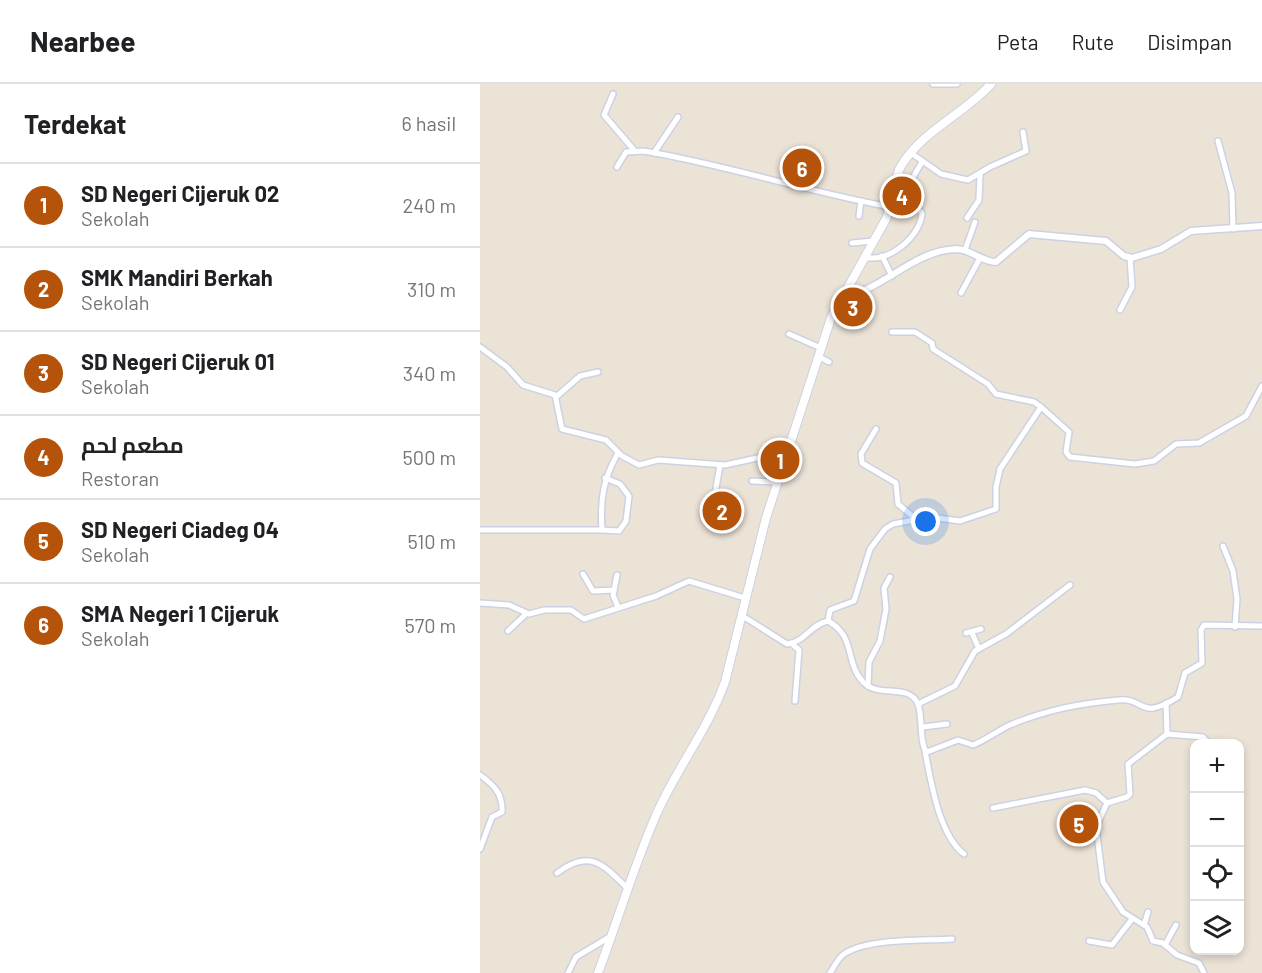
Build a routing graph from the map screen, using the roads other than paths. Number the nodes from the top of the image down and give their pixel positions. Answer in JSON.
{"nodes":[{"id":1,"x":933,"y":84,"type":"edge"},
{"id":2,"x":957,"y":84,"type":"edge"},
{"id":3,"x":991,"y":84,"type":"edge"},
{"id":4,"x":613,"y":94,"type":"dead end"},
{"id":5,"x":678,"y":117,"type":"dead end"},
{"id":6,"x":1023,"y":132,"type":"dead end"},
{"id":7,"x":1218,"y":141,"type":"dead end"},
{"id":8,"x":634,"y":150,"type":"junction"},
{"id":9,"x":654,"y":153,"type":"junction"},
{"id":10,"x":911,"y":153,"type":"junction"},
{"id":11,"x":922,"y":162,"type":"junction"},
{"id":12,"x":617,"y":167,"type":"dead end"},
{"id":13,"x":980,"y":175,"type":"junction"},
{"id":14,"x":861,"y":201,"type":"junction"},
{"id":15,"x":891,"y":207,"type":"junction"},
{"id":16,"x":860,"y":216,"type":"dead end"},
{"id":17,"x":967,"y":218,"type":"dead end"},
{"id":18,"x":975,"y":222,"type":"dead end"},
{"id":19,"x":1262,"y":226,"type":"edge"},
{"id":20,"x":1233,"y":228,"type":"junction"},
{"id":21,"x":873,"y":242,"type":"junction"},
{"id":22,"x":852,"y":243,"type":"dead end"},
{"id":23,"x":964,"y":250,"type":"junction"},
{"id":24,"x":882,"y":256,"type":"junction"},
{"id":25,"x":865,"y":257,"type":"junction"},
{"id":26,"x":1130,"y":258,"type":"junction"},
{"id":27,"x":985,"y":260,"type":"junction"},
{"id":28,"x":892,"y":276,"type":"junction"},
{"id":29,"x":961,"y":293,"type":"dead end"},
{"id":30,"x":842,"y":297,"type":"junction"},
{"id":31,"x":1120,"y":310,"type":"dead end"},
{"id":32,"x":892,"y":332,"type":"dead end"},
{"id":33,"x":789,"y":334,"type":"dead end"},
{"id":34,"x":480,"y":347,"type":"edge"},
{"id":35,"x":821,"y":348,"type":"junction"},
{"id":36,"x":832,"y":355,"type":"dead end"},
{"id":37,"x":819,"y":357,"type":"junction"},
{"id":38,"x":598,"y":372,"type":"dead end"},
{"id":39,"x":1262,"y":386,"type":"edge"},
{"id":40,"x":556,"y":397,"type":"junction"},
{"id":41,"x":1041,"y":407,"type":"junction"},
{"id":42,"x":876,"y":429,"type":"dead end"},
{"id":43,"x":618,"y":453,"type":"junction"},
{"id":44,"x":786,"y":456,"type":"junction"},
{"id":45,"x":720,"y":465,"type":"junction"},
{"id":46,"x":605,"y":478,"type":"junction"},
{"id":47,"x":752,"y":481,"type":"dead end"},
{"id":48,"x":777,"y":482,"type":"junction"},
{"id":49,"x":713,"y":505,"type":"dead end"},
{"id":50,"x":917,"y":520,"type":"junction"},
{"id":51,"x":480,"y":530,"type":"edge"},
{"id":52,"x":602,"y":530,"type":"junction"},
{"id":53,"x":1223,"y":546,"type":"dead end"},
{"id":54,"x":583,"y":574,"type":"dead end"},
{"id":55,"x":617,"y":575,"type":"dead end"},
{"id":56,"x":891,"y":577,"type":"dead end"},
{"id":57,"x":1070,"y":585,"type":"dead end"},
{"id":58,"x":614,"y":590,"type":"junction"},
{"id":59,"x":745,"y":598,"type":"junction"},
{"id":60,"x":480,"y":603,"type":"edge"},
{"id":61,"x":616,"y":604,"type":"junction"},
{"id":62,"x":526,"y":614,"type":"junction"},
{"id":63,"x":741,"y":615,"type":"junction"},
{"id":64,"x":828,"y":621,"type":"junction"},
{"id":65,"x":1262,"y":626,"type":"edge"},
{"id":66,"x":1235,"y":627,"type":"junction"},
{"id":67,"x":981,"y":630,"type":"dead end"},
{"id":68,"x":508,"y":631,"type":"dead end"},
{"id":69,"x":792,"y":644,"type":"junction"},
{"id":70,"x":979,"y":649,"type":"junction"},
{"id":71,"x":868,"y":686,"type":"junction"},
{"id":72,"x":795,"y":701,"type":"dead end"},
{"id":73,"x":1166,"y":703,"type":"junction"},
{"id":74,"x":918,"y":704,"type":"junction"},
{"id":75,"x":947,"y":724,"type":"dead end"},
{"id":76,"x":923,"y":727,"type":"junction"},
{"id":77,"x":1167,"y":734,"type":"junction"},
{"id":78,"x":1205,"y":739,"type":"edge"},
{"id":79,"x":925,"y":751,"type":"junction"},
{"id":80,"x":480,"y":775,"type":"edge"},
{"id":81,"x":1107,"y":803,"type":"junction"},
{"id":82,"x":993,"y":808,"type":"dead end"},
{"id":83,"x":480,"y":849,"type":"edge"},
{"id":84,"x":964,"y":854,"type":"dead end"},
{"id":85,"x":556,"y":873,"type":"dead end"},
{"id":86,"x":628,"y":889,"type":"junction"},
{"id":87,"x":1148,"y":912,"type":"dead end"},
{"id":88,"x":1132,"y":919,"type":"junction"},
{"id":89,"x":1144,"y":925,"type":"junction"},
{"id":90,"x":1176,"y":925,"type":"dead end"},
{"id":91,"x":611,"y":936,"type":"junction"},
{"id":92,"x":952,"y":939,"type":"dead end"},
{"id":93,"x":1089,"y":941,"type":"dead end"},
{"id":94,"x":1165,"y":945,"type":"junction"},
{"id":95,"x":568,"y":973,"type":"edge"},
{"id":96,"x":598,"y":973,"type":"edge"},
{"id":97,"x":830,"y":973,"type":"edge"},
{"id":98,"x":1204,"y":973,"type":"edge"}],
"edges":[{"from":1,"to":2,"type":"street"},
{"from":3,"to":10,"type":"main road"},
{"from":4,"to":8,"type":"street"},
{"from":5,"to":9,"type":"street"},
{"from":6,"to":13,"type":"street"},
{"from":7,"to":20,"type":"street"},
{"from":8,"to":9,"type":"street"},
{"from":8,"to":12,"type":"street"},
{"from":9,"to":14,"type":"street"},
{"from":10,"to":11,"type":"street"},
{"from":10,"to":15,"type":"main road"},
{"from":11,"to":13,"type":"street"},
{"from":11,"to":24,"type":"street"},
{"from":13,"to":17,"type":"street"},
{"from":14,"to":15,"type":"street"},
{"from":14,"to":16,"type":"street"},
{"from":15,"to":21,"type":"main road"},
{"from":18,"to":23,"type":"street"},
{"from":19,"to":20,"type":"street"},
{"from":20,"to":26,"type":"street"},
{"from":21,"to":22,"type":"street"},
{"from":21,"to":25,"type":"main road"},
{"from":23,"to":27,"type":"street"},
{"from":23,"to":28,"type":"street"},
{"from":24,"to":25,"type":"street"},
{"from":24,"to":28,"type":"street"},
{"from":25,"to":30,"type":"main road"},
{"from":26,"to":27,"type":"street"},
{"from":26,"to":31,"type":"street"},
{"from":27,"to":29,"type":"street"},
{"from":28,"to":30,"type":"street"},
{"from":30,"to":35,"type":"main road"},
{"from":32,"to":41,"type":"street"},
{"from":33,"to":35,"type":"street"},
{"from":34,"to":40,"type":"street"},
{"from":35,"to":37,"type":"main road"},
{"from":36,"to":37,"type":"street"},
{"from":37,"to":44,"type":"main road"},
{"from":38,"to":40,"type":"street"},
{"from":39,"to":41,"type":"street"},
{"from":40,"to":43,"type":"street"},
{"from":41,"to":50,"type":"street"},
{"from":42,"to":50,"type":"street"},
{"from":43,"to":45,"type":"street"},
{"from":43,"to":46,"type":"street"},
{"from":44,"to":45,"type":"street"},
{"from":44,"to":48,"type":"main road"},
{"from":45,"to":49,"type":"street"},
{"from":46,"to":52,"type":"street"},
{"from":46,"to":52,"type":"street"},
{"from":47,"to":48,"type":"street"},
{"from":48,"to":59,"type":"main road"},
{"from":50,"to":64,"type":"street"},
{"from":51,"to":52,"type":"street"},
{"from":53,"to":66,"type":"street"},
{"from":54,"to":58,"type":"street"},
{"from":55,"to":58,"type":"street"},
{"from":56,"to":71,"type":"street"},
{"from":57,"to":70,"type":"street"},
{"from":58,"to":61,"type":"street"},
{"from":59,"to":61,"type":"street"},
{"from":59,"to":63,"type":"main road"},
{"from":60,"to":62,"type":"street"},
{"from":61,"to":62,"type":"street"},
{"from":62,"to":68,"type":"street"},
{"from":63,"to":69,"type":"street"},
{"from":63,"to":86,"type":"main road"},
{"from":64,"to":69,"type":"street"},
{"from":64,"to":71,"type":"street"},
{"from":65,"to":66,"type":"street"},
{"from":66,"to":73,"type":"street"},
{"from":67,"to":70,"type":"street"},
{"from":69,"to":72,"type":"street"},
{"from":70,"to":74,"type":"street"},
{"from":71,"to":74,"type":"street"},
{"from":73,"to":77,"type":"street"},
{"from":73,"to":79,"type":"street"},
{"from":74,"to":76,"type":"street"},
{"from":75,"to":76,"type":"street"},
{"from":76,"to":79,"type":"street"},
{"from":77,"to":78,"type":"street"},
{"from":77,"to":81,"type":"street"},
{"from":79,"to":84,"type":"street"},
{"from":80,"to":83,"type":"street"},
{"from":81,"to":82,"type":"street"},
{"from":81,"to":88,"type":"street"},
{"from":85,"to":86,"type":"street"},
{"from":86,"to":91,"type":"main road"},
{"from":87,"to":89,"type":"street"},
{"from":88,"to":89,"type":"street"},
{"from":88,"to":93,"type":"street"},
{"from":89,"to":94,"type":"street"},
{"from":90,"to":94,"type":"street"},
{"from":91,"to":95,"type":"street"},
{"from":91,"to":96,"type":"main road"},
{"from":92,"to":97,"type":"street"},
{"from":94,"to":98,"type":"street"}]}
